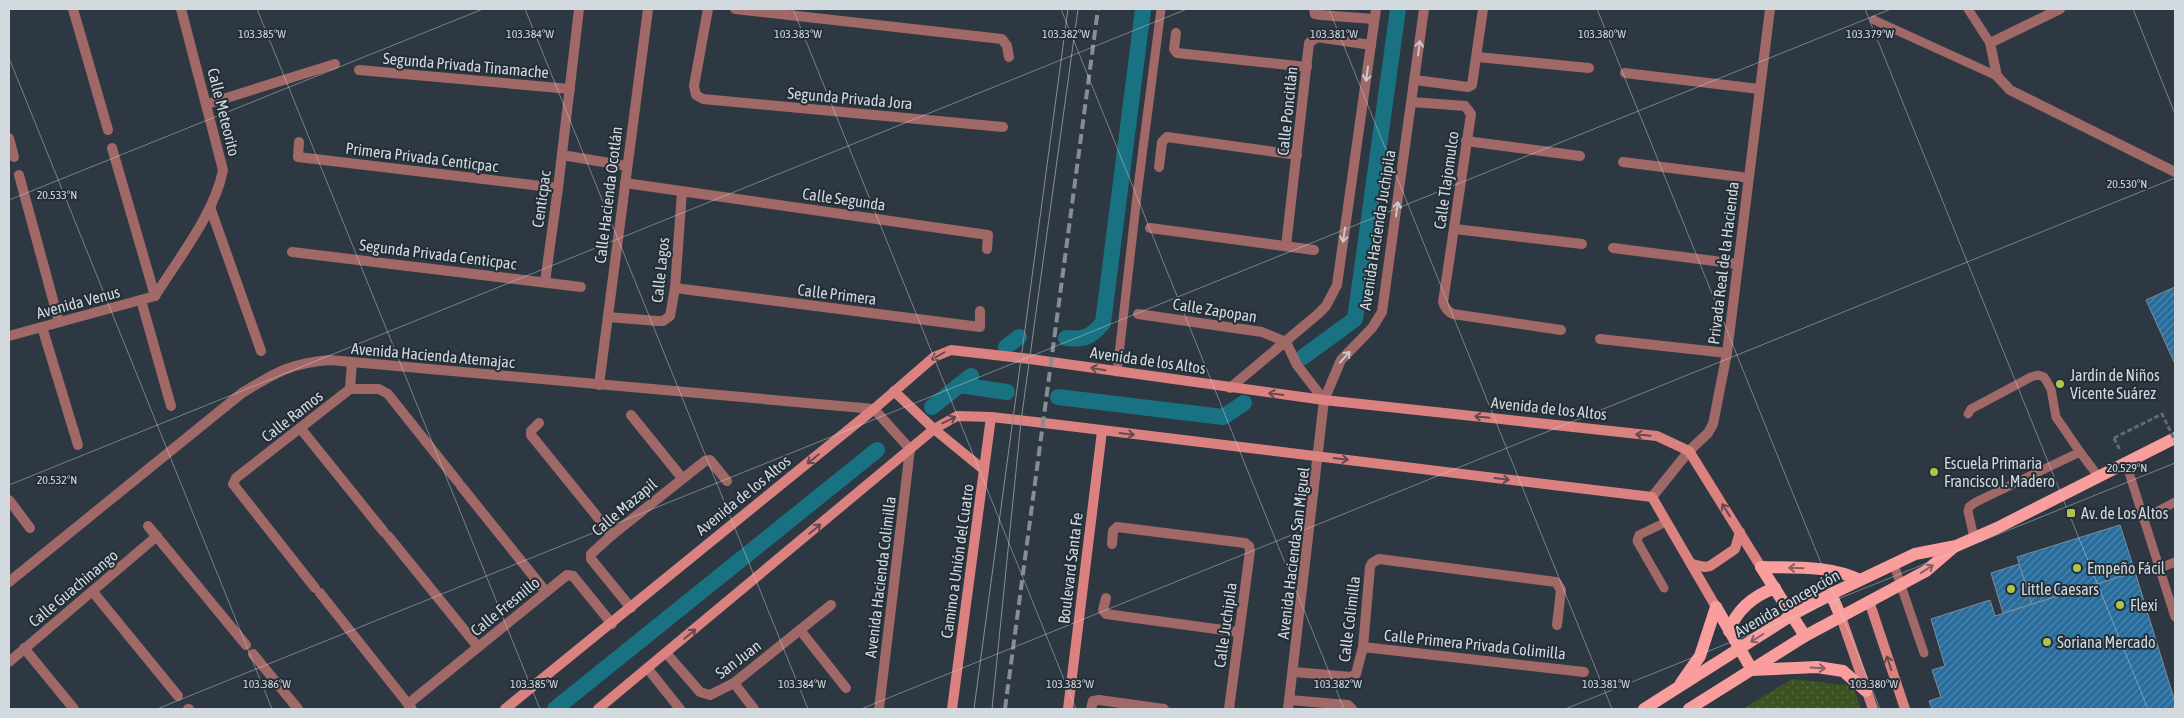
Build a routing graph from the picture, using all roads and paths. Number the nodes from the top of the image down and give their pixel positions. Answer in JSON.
{"nodes":[{"id":1,"x":73,"y":9,"type":"edge"},
{"id":2,"x":580,"y":9,"type":"edge"},
{"id":3,"x":648,"y":9,"type":"edge"},
{"id":4,"x":708,"y":9,"type":"edge"},
{"id":5,"x":734,"y":9,"type":"edge"},
{"id":6,"x":1161,"y":9,"type":"edge"},
{"id":7,"x":1424,"y":9,"type":"edge"},
{"id":8,"x":1483,"y":9,"type":"edge"},
{"id":9,"x":1770,"y":9,"type":"edge"},
{"id":10,"x":1968,"y":9,"type":"edge"},
{"id":11,"x":2060,"y":9,"type":"edge"},
{"id":12,"x":184,"y":10,"type":"edge"},
{"id":13,"x":1315,"y":11,"type":"edge"},
{"id":14,"x":1375,"y":14,"type":"edge"},
{"id":15,"x":1874,"y":20,"type":"dead end"},
{"id":16,"x":1176,"y":33,"type":"dead end"},
{"id":17,"x":1990,"y":43,"type":"junction"},
{"id":18,"x":1371,"y":45,"type":"junction"},
{"id":19,"x":1009,"y":56,"type":"dead end"},
{"id":20,"x":1477,"y":57,"type":"junction"},
{"id":21,"x":335,"y":64,"type":"dead end"},
{"id":22,"x":1307,"y":67,"type":"junction"},
{"id":23,"x":1589,"y":68,"type":"dead end"},
{"id":24,"x":359,"y":70,"type":"dead end"},
{"id":25,"x":1625,"y":73,"type":"dead end"},
{"id":26,"x":1997,"y":76,"type":"junction"},
{"id":27,"x":1415,"y":80,"type":"junction"},
{"id":28,"x":570,"y":89,"type":"junction"},
{"id":29,"x":1759,"y":89,"type":"junction"},
{"id":30,"x":1412,"y":102,"type":"junction"},
{"id":31,"x":208,"y":104,"type":"junction"},
{"id":32,"x":1003,"y":128,"type":"dead end"},
{"id":33,"x":108,"y":130,"type":"dead end"},
{"id":34,"x":9,"y":138,"type":"edge"},
{"id":35,"x":1466,"y":141,"type":"junction"},
{"id":36,"x":299,"y":142,"type":"dead end"},
{"id":37,"x":112,"y":148,"type":"dead end"},
{"id":38,"x":562,"y":155,"type":"junction"},
{"id":39,"x":1297,"y":155,"type":"junction"},
{"id":40,"x":1580,"y":156,"type":"dead end"},
{"id":41,"x":14,"y":157,"type":"dead end"},
{"id":42,"x":1623,"y":162,"type":"dead end"},
{"id":43,"x":627,"y":166,"type":"junction"},
{"id":44,"x":1159,"y":167,"type":"dead end"},
{"id":45,"x":2175,"y":172,"type":"edge"},
{"id":46,"x":19,"y":174,"type":"dead end"},
{"id":47,"x":1749,"y":178,"type":"junction"},
{"id":48,"x":625,"y":183,"type":"junction"},
{"id":49,"x":558,"y":188,"type":"junction"},
{"id":50,"x":682,"y":192,"type":"junction"},
{"id":51,"x":210,"y":207,"type":"junction"},
{"id":52,"x":1150,"y":228,"type":"dead end"},
{"id":53,"x":1455,"y":229,"type":"junction"},
{"id":54,"x":1582,"y":244,"type":"dead end"},
{"id":55,"x":1286,"y":246,"type":"junction"},
{"id":56,"x":1613,"y":248,"type":"dead end"},
{"id":57,"x":987,"y":249,"type":"dead end"},
{"id":58,"x":1314,"y":250,"type":"dead end"},
{"id":59,"x":292,"y":252,"type":"dead end"},
{"id":60,"x":1738,"y":264,"type":"junction"},
{"id":61,"x":545,"y":282,"type":"junction"},
{"id":62,"x":581,"y":288,"type":"dead end"},
{"id":63,"x":676,"y":288,"type":"junction"},
{"id":64,"x":155,"y":296,"type":"junction"},
{"id":65,"x":141,"y":300,"type":"junction"},
{"id":66,"x":980,"y":311,"type":"dead end"},
{"id":67,"x":1138,"y":314,"type":"dead end"},
{"id":68,"x":608,"y":317,"type":"junction"},
{"id":69,"x":59,"y":322,"type":"junction"},
{"id":70,"x":42,"y":327,"type":"junction"},
{"id":71,"x":1561,"y":330,"type":"dead end"},
{"id":72,"x":9,"y":336,"type":"edge"},
{"id":73,"x":1600,"y":339,"type":"dead end"},
{"id":74,"x":1286,"y":342,"type":"junction"},
{"id":75,"x":261,"y":351,"type":"dead end"},
{"id":76,"x":1728,"y":353,"type":"junction"},
{"id":77,"x":352,"y":362,"type":"junction"},
{"id":78,"x":1117,"y":372,"type":"junction"},
{"id":79,"x":598,"y":385,"type":"junction"},
{"id":80,"x":1230,"y":388,"type":"junction"},
{"id":81,"x":350,"y":389,"type":"junction"},
{"id":82,"x":894,"y":392,"type":"junction"},
{"id":83,"x":1324,"y":400,"type":"junction"},
{"id":84,"x":171,"y":406,"type":"dead end"},
{"id":85,"x":874,"y":409,"type":"junction"},
{"id":86,"x":1968,"y":414,"type":"dead end"},
{"id":87,"x":631,"y":415,"type":"dead end"},
{"id":88,"x":991,"y":417,"type":"junction"},
{"id":89,"x":539,"y":423,"type":"dead end"},
{"id":90,"x":301,"y":429,"type":"junction"},
{"id":91,"x":934,"y":429,"type":"junction"},
{"id":92,"x":1102,"y":431,"type":"junction"},
{"id":93,"x":2114,"y":438,"type":"dead end"},
{"id":94,"x":2175,"y":440,"type":"edge"},
{"id":95,"x":78,"y":445,"type":"dead end"},
{"id":96,"x":910,"y":449,"type":"junction"},
{"id":97,"x":1689,"y":451,"type":"junction"},
{"id":98,"x":2080,"y":452,"type":"junction"},
{"id":99,"x":1319,"y":457,"type":"junction"},
{"id":100,"x":2126,"y":463,"type":"junction"},
{"id":101,"x":984,"y":470,"type":"junction"},
{"id":102,"x":2098,"y":476,"type":"junction"},
{"id":103,"x":682,"y":478,"type":"junction"},
{"id":104,"x":727,"y":481,"type":"dead end"},
{"id":105,"x":1652,"y":497,"type":"junction"},
{"id":106,"x":9,"y":500,"type":"edge"},
{"id":107,"x":2175,"y":502,"type":"edge"},
{"id":108,"x":2143,"y":519,"type":"junction"},
{"id":109,"x":1666,"y":522,"type":"junction"},
{"id":110,"x":148,"y":526,"type":"dead end"},
{"id":111,"x":30,"y":528,"type":"dead end"},
{"id":112,"x":1740,"y":532,"type":"junction"},
{"id":113,"x":612,"y":534,"type":"junction"},
{"id":114,"x":157,"y":536,"type":"junction"},
{"id":115,"x":1974,"y":538,"type":"junction"},
{"id":116,"x":1112,"y":544,"type":"dead end"},
{"id":117,"x":1956,"y":546,"type":"junction"},
{"id":118,"x":2175,"y":562,"type":"edge"},
{"id":119,"x":1691,"y":564,"type":"junction"},
{"id":120,"x":1894,"y":565,"type":"junction"},
{"id":121,"x":1761,"y":567,"type":"junction"},
{"id":122,"x":2160,"y":568,"type":"junction"},
{"id":123,"x":1860,"y":580,"type":"junction"},
{"id":124,"x":9,"y":582,"type":"edge"},
{"id":125,"x":1901,"y":584,"type":"junction"},
{"id":126,"x":1664,"y":588,"type":"dead end"},
{"id":127,"x":1775,"y":588,"type":"junction"},
{"id":128,"x":93,"y":592,"type":"junction"},
{"id":129,"x":546,"y":592,"type":"junction"},
{"id":130,"x":1831,"y":594,"type":"junction"},
{"id":131,"x":1106,"y":598,"type":"dead end"},
{"id":132,"x":1869,"y":601,"type":"junction"},
{"id":133,"x":831,"y":605,"type":"dead end"},
{"id":134,"x":1716,"y":607,"type":"junction"},
{"id":135,"x":631,"y":608,"type":"junction"},
{"id":136,"x":1792,"y":615,"type":"junction"},
{"id":137,"x":1841,"y":617,"type":"junction"},
{"id":138,"x":2175,"y":617,"type":"edge"},
{"id":139,"x":612,"y":624,"type":"junction"},
{"id":140,"x":1556,"y":625,"type":"dead end"},
{"id":141,"x":800,"y":630,"type":"junction"},
{"id":142,"x":1729,"y":631,"type":"junction"},
{"id":143,"x":1238,"y":632,"type":"junction"},
{"id":144,"x":1805,"y":636,"type":"junction"},
{"id":145,"x":246,"y":645,"type":"dead end"},
{"id":146,"x":478,"y":647,"type":"junction"},
{"id":147,"x":1363,"y":647,"type":"junction"},
{"id":148,"x":24,"y":648,"type":"junction"},
{"id":149,"x":1740,"y":648,"type":"junction"},
{"id":150,"x":1924,"y":653,"type":"dead end"},
{"id":151,"x":253,"y":654,"type":"dead end"},
{"id":152,"x":667,"y":654,"type":"junction"},
{"id":153,"x":9,"y":662,"type":"edge"},
{"id":154,"x":648,"y":669,"type":"junction"},
{"id":155,"x":1752,"y":670,"type":"junction"},
{"id":156,"x":1294,"y":672,"type":"junction"},
{"id":157,"x":1584,"y":672,"type":"dead end"},
{"id":158,"x":734,"y":683,"type":"junction"},
{"id":159,"x":846,"y":688,"type":"dead end"},
{"id":160,"x":1677,"y":688,"type":"junction"},
{"id":161,"x":1866,"y":691,"type":"junction"},
{"id":162,"x":178,"y":696,"type":"dead end"},
{"id":163,"x":1289,"y":705,"type":"edge"},
{"id":164,"x":410,"y":706,"type":"edge"},
{"id":165,"x":1352,"y":708,"type":"edge"},
{"id":166,"x":74,"y":709,"type":"edge"},
{"id":167,"x":298,"y":709,"type":"edge"},
{"id":168,"x":506,"y":709,"type":"edge"},
{"id":169,"x":598,"y":709,"type":"edge"},
{"id":170,"x":680,"y":709,"type":"edge"},
{"id":171,"x":754,"y":709,"type":"edge"},
{"id":172,"x":879,"y":709,"type":"edge"},
{"id":173,"x":952,"y":709,"type":"edge"},
{"id":174,"x":1068,"y":709,"type":"edge"},
{"id":175,"x":1091,"y":709,"type":"edge"},
{"id":176,"x":1164,"y":709,"type":"edge"},
{"id":177,"x":1229,"y":709,"type":"edge"},
{"id":178,"x":1644,"y":709,"type":"edge"},
{"id":179,"x":1689,"y":709,"type":"edge"},
{"id":180,"x":1873,"y":709,"type":"edge"},
{"id":181,"x":1904,"y":709,"type":"edge"}],
"edges":[{"from":1,"to":33,"type":"street"},
{"from":2,"to":28,"type":"street"},
{"from":3,"to":43,"type":"street","name":"Calle Hacienda Ocotlán"},
{"from":4,"to":32,"type":"street","name":"Segunda Privada Jora"},
{"from":5,"to":19,"type":"street"},
{"from":6,"to":78,"type":"lane"},
{"from":27,"to":7,"type":"street","name":"Avenida Hacienda Juchipila","one_way":true},
{"from":8,"to":20,"type":"street"},
{"from":9,"to":29,"type":"street","name":"Privada Real de la Hacienda"},
{"from":10,"to":17,"type":"lane"},
{"from":11,"to":17,"type":"street"},
{"from":12,"to":31,"type":"street","name":"Calle Meteorito"},
{"from":13,"to":14,"type":"street"},
{"from":14,"to":18,"type":"street","name":"Avenida Hacienda Juchipila"},
{"from":15,"to":26,"type":"lane"},
{"from":16,"to":22,"type":"street"},
{"from":17,"to":26,"type":"street"},
{"from":18,"to":22,"type":"street","name":"Calle Poncitlán"},
{"from":18,"to":74,"type":"street","name":"Avenida Hacienda Juchipila","one_way":true},
{"from":20,"to":23,"type":"street"},
{"from":20,"to":27,"type":"street"},
{"from":21,"to":31,"type":"street"},
{"from":22,"to":39,"type":"street","name":"Calle Poncitlán"},
{"from":24,"to":28,"type":"street","name":"Segunda Privada Tinamache"},
{"from":25,"to":29,"type":"street"},
{"from":26,"to":45,"type":"street"},
{"from":27,"to":30,"type":"street","name":"Avenida Hacienda Juchipila"},
{"from":28,"to":38,"type":"street"},
{"from":29,"to":47,"type":"street","name":"Privada Real de la Hacienda"},
{"from":30,"to":35,"type":"street","name":"Calle Tlajomulco"},
{"from":83,"to":30,"type":"street","name":"Avenida Hacienda Juchipila","one_way":true},
{"from":31,"to":51,"type":"street","name":"Calle Meteorito"},
{"from":34,"to":41,"type":"street"},
{"from":35,"to":40,"type":"street"},
{"from":35,"to":53,"type":"street","name":"Calle Tlajomulco"},
{"from":36,"to":49,"type":"street","name":"Primera Privada Centicpac"},
{"from":37,"to":64,"type":"street"},
{"from":38,"to":43,"type":"street","name":"Centicpac"},
{"from":38,"to":49,"type":"street","name":"Centicpac"},
{"from":39,"to":44,"type":"street"},
{"from":39,"to":55,"type":"street","name":"Calle Poncitlán"},
{"from":42,"to":47,"type":"street"},
{"from":43,"to":48,"type":"street","name":"Calle Hacienda Ocotlán"},
{"from":46,"to":69,"type":"street"},
{"from":47,"to":60,"type":"street","name":"Privada Real de la Hacienda"},
{"from":48,"to":50,"type":"street"},
{"from":48,"to":68,"type":"street","name":"Calle Hacienda Ocotlán"},
{"from":49,"to":61,"type":"street","name":"Centicpac"},
{"from":50,"to":57,"type":"street","name":"Calle Segunda"},
{"from":50,"to":63,"type":"street","name":"Calle Lagos"},
{"from":51,"to":64,"type":"street","name":"Calle Meteorito"},
{"from":51,"to":75,"type":"street"},
{"from":52,"to":55,"type":"street"},
{"from":53,"to":54,"type":"street"},
{"from":53,"to":71,"type":"street","name":"Calle Tlajomulco"},
{"from":55,"to":58,"type":"street"},
{"from":56,"to":60,"type":"street"},
{"from":59,"to":61,"type":"street","name":"Segunda Privada Centicpac"},
{"from":60,"to":76,"type":"street","name":"Privada Real de la Hacienda"},
{"from":61,"to":62,"type":"street","name":"Segunda Privada Centicpac"},
{"from":63,"to":66,"type":"street","name":"Calle Primera"},
{"from":63,"to":68,"type":"street","name":"Calle Lagos"},
{"from":64,"to":65,"type":"street","name":"Avenida Venus"},
{"from":65,"to":69,"type":"street","name":"Avenida Venus"},
{"from":65,"to":84,"type":"street"},
{"from":67,"to":74,"type":"street","name":"Calle Zapopan"},
{"from":68,"to":79,"type":"street","name":"Calle Hacienda Ocotlán"},
{"from":69,"to":70,"type":"street","name":"Avenida Venus"},
{"from":70,"to":72,"type":"street","name":"Avenida Venus"},
{"from":70,"to":95,"type":"street"},
{"from":73,"to":76,"type":"street"},
{"from":74,"to":80,"type":"street","name":"Avenida Hacienda Juchipila"},
{"from":74,"to":83,"type":"street"},
{"from":76,"to":97,"type":"street","name":"Privada Real de la Hacienda"},
{"from":77,"to":79,"type":"street","name":"Avenida Hacienda Atemajac"},
{"from":77,"to":81,"type":"street"},
{"from":77,"to":124,"type":"street","name":"Avenida Hacienda Atemajac"},
{"from":78,"to":80,"type":"street","name":"Avenida de los Altos"},
{"from":78,"to":82,"type":"street","name":"Avenida de los Altos","one_way":true},
{"from":79,"to":85,"type":"street","name":"Avenida Hacienda Atemajac"},
{"from":83,"to":80,"type":"street","name":"Avenida de los Altos","one_way":true},
{"from":81,"to":90,"type":"street","name":"Calle Ramos"},
{"from":81,"to":129,"type":"street"},
{"from":82,"to":85,"type":"street","name":"Avenida de los Altos"},
{"from":82,"to":91,"type":"street"},
{"from":97,"to":83,"type":"street","name":"Avenida de los Altos","one_way":true},
{"from":83,"to":99,"type":"street","name":"Avenida Hacienda San Miguel"},
{"from":85,"to":96,"type":"street"},
{"from":85,"to":135,"type":"street","name":"Avenida de los Altos","one_way":true},
{"from":86,"to":98,"type":"lane"},
{"from":87,"to":103,"type":"street"},
{"from":91,"to":88,"type":"street","one_way":true},
{"from":88,"to":92,"type":"street"},
{"from":88,"to":101,"type":"street","name":"Camino a Unión del Cuatro"},
{"from":89,"to":113,"type":"street"},
{"from":90,"to":146,"type":"street"},
{"from":90,"to":164,"type":"street","name":"Calle Ramos"},
{"from":91,"to":96,"type":"street"},
{"from":91,"to":101,"type":"street"},
{"from":92,"to":99,"type":"street","one_way":true},
{"from":92,"to":174,"type":"street","name":"Boulevard Santa Fe"},
{"from":93,"to":94,"type":"path","bridge":true},
{"from":94,"to":100,"type":"main road","name":"Avenida Concepción"},
{"from":152,"to":96,"type":"street","one_way":true},
{"from":96,"to":172,"type":"street","name":"Avenida Hacienda Colimilla"},
{"from":97,"to":105,"type":"street","name":"Privada Real de la Hacienda"},
{"from":112,"to":97,"type":"street","one_way":true},
{"from":98,"to":102,"type":"lane"},
{"from":98,"to":115,"type":"lane"},
{"from":99,"to":105,"type":"street","one_way":true},
{"from":99,"to":156,"type":"street","name":"Avenida Hacienda San Miguel"},
{"from":100,"to":102,"type":"main road","name":"Avenida Concepción"},
{"from":100,"to":108,"type":"lane"},
{"from":101,"to":173,"type":"street","name":"Camino a Unión del Cuatro"},
{"from":102,"to":115,"type":"main road","name":"Avenida Concepción"},
{"from":103,"to":104,"type":"street","name":"Calle Mazapil"},
{"from":103,"to":113,"type":"street","name":"Calle Mazapil"},
{"from":105,"to":109,"type":"street"},
{"from":106,"to":111,"type":"street"},
{"from":107,"to":108,"type":"lane"},
{"from":108,"to":122,"type":"lane"},
{"from":109,"to":119,"type":"street"},
{"from":109,"to":126,"type":"lane"},
{"from":110,"to":114,"type":"street"},
{"from":112,"to":119,"type":"street"},
{"from":112,"to":121,"type":"street"},
{"from":113,"to":135,"type":"street","name":"Calle Mazapil"},
{"from":114,"to":128,"type":"street","name":"Calle Guachinango"},
{"from":114,"to":145,"type":"street"},
{"from":115,"to":117,"type":"main road","name":"Avenida Concepción"},
{"from":116,"to":143,"type":"street","name":"Calle Juchipila"},
{"from":117,"to":120,"type":"main road","name":"Avenida Concepción"},
{"from":125,"to":117,"type":"main road","name":"Avenida Concepción","one_way":true},
{"from":118,"to":122,"type":"lane"},
{"from":119,"to":134,"type":"street"},
{"from":120,"to":123,"type":"main road","name":"Avenida Concepción"},
{"from":120,"to":125,"type":"lane"},
{"from":123,"to":121,"type":"main road","one_way":true},
{"from":121,"to":127,"type":"main road"},
{"from":122,"to":138,"type":"lane"},
{"from":123,"to":130,"type":"main road","name":"Avenida Concepción"},
{"from":123,"to":132,"type":"main road"},
{"from":125,"to":132,"type":"main road","name":"Avenida Concepción"},
{"from":125,"to":150,"type":"lane"},
{"from":127,"to":136,"type":"main road"},
{"from":127,"to":142,"type":"main road"},
{"from":128,"to":148,"type":"street","name":"Calle Guachinango"},
{"from":128,"to":162,"type":"street"},
{"from":129,"to":139,"type":"street","name":"Calle Fresnillo"},
{"from":129,"to":146,"type":"street","name":"Calle Fresnillo"},
{"from":130,"to":136,"type":"main road","name":"Avenida Concepción"},
{"from":130,"to":137,"type":"main road"},
{"from":131,"to":143,"type":"street"},
{"from":132,"to":137,"type":"main road","name":"Avenida Concepción"},
{"from":181,"to":132,"type":"street","one_way":true},
{"from":133,"to":141,"type":"street","name":"San Juan"},
{"from":134,"to":142,"type":"main road"},
{"from":134,"to":160,"type":"main road"},
{"from":135,"to":139,"type":"street","name":"Avenida de los Altos"},
{"from":136,"to":144,"type":"main road"},
{"from":136,"to":149,"type":"main road","name":"Avenida Concepción","one_way":true},
{"from":137,"to":144,"type":"main road","name":"Avenida Concepción"},
{"from":137,"to":161,"type":"street"},
{"from":139,"to":168,"type":"street","name":"Avenida de los Altos"},
{"from":140,"to":147,"type":"street","name":"Calle Colimilla"},
{"from":141,"to":158,"type":"street","name":"San Juan"},
{"from":141,"to":159,"type":"street"},
{"from":142,"to":149,"type":"main road"},
{"from":143,"to":177,"type":"street","name":"Calle Juchipila"},
{"from":144,"to":155,"type":"main road","name":"Avenida Concepción"},
{"from":146,"to":164,"type":"street","name":"Calle Fresnillo"},
{"from":147,"to":156,"type":"street","name":"Calle Colimilla"},
{"from":147,"to":157,"type":"street","name":"Calle Primera Privada Colimilla"},
{"from":148,"to":153,"type":"street","name":"Calle Guachinango"},
{"from":148,"to":166,"type":"street"},
{"from":149,"to":155,"type":"main road"},
{"from":149,"to":160,"type":"main road","name":"Avenida Concepción"},
{"from":151,"to":167,"type":"street"},
{"from":152,"to":154,"type":"street"},
{"from":152,"to":158,"type":"street","name":"San Juan"},
{"from":154,"to":169,"type":"street"},
{"from":154,"to":170,"type":"street"},
{"from":155,"to":161,"type":"main road","one_way":true},
{"from":155,"to":179,"type":"main road","name":"Avenida Concepción"},
{"from":156,"to":163,"type":"street","name":"Avenida Hacienda San Miguel"},
{"from":158,"to":171,"type":"street"},
{"from":160,"to":178,"type":"main road","name":"Avenida Concepción"},
{"from":161,"to":180,"type":"street"},
{"from":163,"to":165,"type":"street"},
{"from":175,"to":176,"type":"street"}]}
